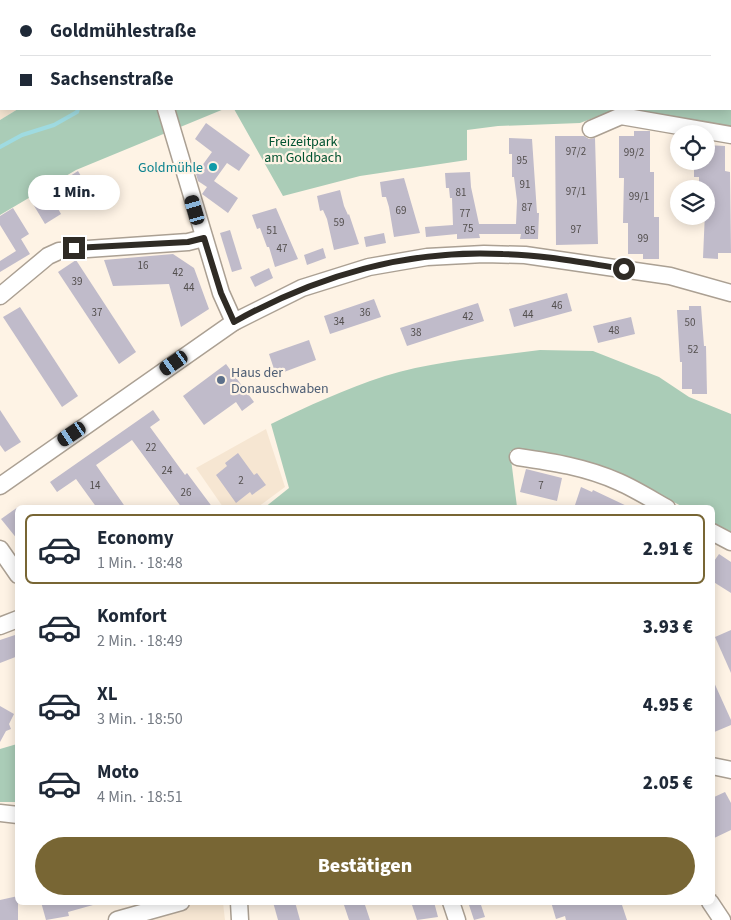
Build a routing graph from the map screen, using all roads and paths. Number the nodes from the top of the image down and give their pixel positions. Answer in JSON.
{"nodes":[{"id":1,"x":166,"y":110,"type":"edge"},
{"id":2,"x":591,"y":129,"type":"dead end"},
{"id":3,"x":731,"y":135,"type":"edge"},
{"id":4,"x":204,"y":238,"type":"junction"},
{"id":5,"x":731,"y":293,"type":"edge"},
{"id":6,"x":0,"y":296,"type":"edge"},
{"id":7,"x":234,"y":322,"type":"junction"},
{"id":8,"x":518,"y":457,"type":"dead end"},
{"id":9,"x":0,"y":486,"type":"edge"},
{"id":10,"x":661,"y":505,"type":"edge"},
{"id":11,"x":715,"y":534,"type":"edge"},
{"id":12,"x":731,"y":542,"type":"edge"},
{"id":13,"x":0,"y":549,"type":"edge"},
{"id":14,"x":15,"y":571,"type":"edge"},
{"id":15,"x":15,"y":620,"type":"edge"},
{"id":16,"x":0,"y":626,"type":"edge"},
{"id":17,"x":715,"y":767,"type":"edge"},
{"id":18,"x":731,"y":770,"type":"edge"},
{"id":19,"x":0,"y":813,"type":"edge"},
{"id":20,"x":15,"y":815,"type":"edge"},
{"id":21,"x":170,"y":905,"type":"edge"},
{"id":22,"x":239,"y":905,"type":"edge"},
{"id":23,"x":452,"y":905,"type":"edge"},
{"id":24,"x":712,"y":905,"type":"edge"},
{"id":25,"x":117,"y":920,"type":"edge"},
{"id":26,"x":240,"y":920,"type":"edge"},
{"id":27,"x":457,"y":920,"type":"edge"},
{"id":28,"x":722,"y":920,"type":"edge"}],
"edges":[{"from":1,"to":4,"type":"street"},
{"from":2,"to":3,"type":"street"},
{"from":4,"to":6,"type":"street"},
{"from":4,"to":7,"type":"street"},
{"from":5,"to":7,"type":"street"},
{"from":7,"to":9,"type":"street"},
{"from":8,"to":10,"type":"street"},
{"from":11,"to":12,"type":"street"},
{"from":13,"to":14,"type":"street"},
{"from":15,"to":16,"type":"street"},
{"from":17,"to":18,"type":"street"},
{"from":19,"to":20,"type":"street"},
{"from":21,"to":25,"type":"street"},
{"from":22,"to":26,"type":"street"},
{"from":23,"to":27,"type":"street"},
{"from":24,"to":28,"type":"street"}]}
